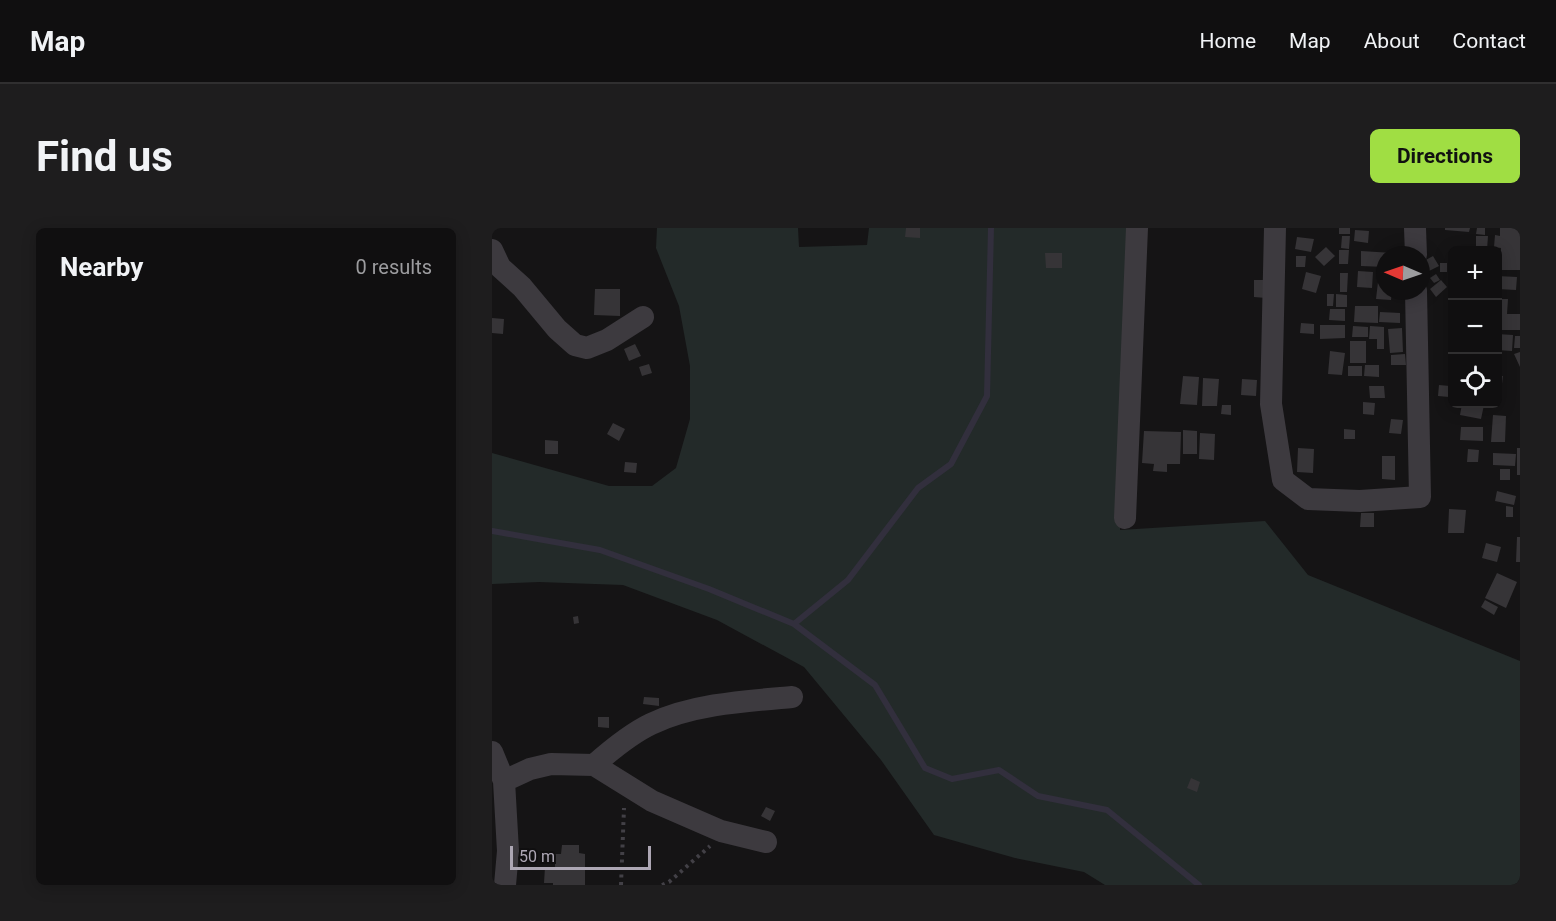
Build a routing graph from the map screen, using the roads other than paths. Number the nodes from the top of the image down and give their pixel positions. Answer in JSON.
{"nodes":[{"id":1,"x":1137,"y":228,"type":"edge"},
{"id":2,"x":1275,"y":228,"type":"edge"},
{"id":3,"x":1415,"y":228,"type":"edge"},
{"id":4,"x":1416,"y":246,"type":"edge"},
{"id":5,"x":492,"y":250,"type":"edge"},
{"id":6,"x":1416,"y":300,"type":"edge"},
{"id":7,"x":643,"y":317,"type":"dead end"},
{"id":8,"x":1125,"y":518,"type":"dead end"},
{"id":9,"x":792,"y":697,"type":"dead end"},
{"id":10,"x":492,"y":752,"type":"edge"},
{"id":11,"x":601,"y":769,"type":"junction"},
{"id":12,"x":504,"y":781,"type":"junction"},
{"id":13,"x":766,"y":842,"type":"dead end"},
{"id":14,"x":505,"y":885,"type":"edge"}],
"edges":[{"from":1,"to":8,"type":"street"},
{"from":2,"to":6,"type":"street"},
{"from":3,"to":4,"type":"street"},
{"from":5,"to":7,"type":"street"},
{"from":9,"to":11,"type":"street"},
{"from":10,"to":12,"type":"street"},
{"from":11,"to":12,"type":"street"},
{"from":11,"to":13,"type":"street"},
{"from":12,"to":14,"type":"street"}]}
